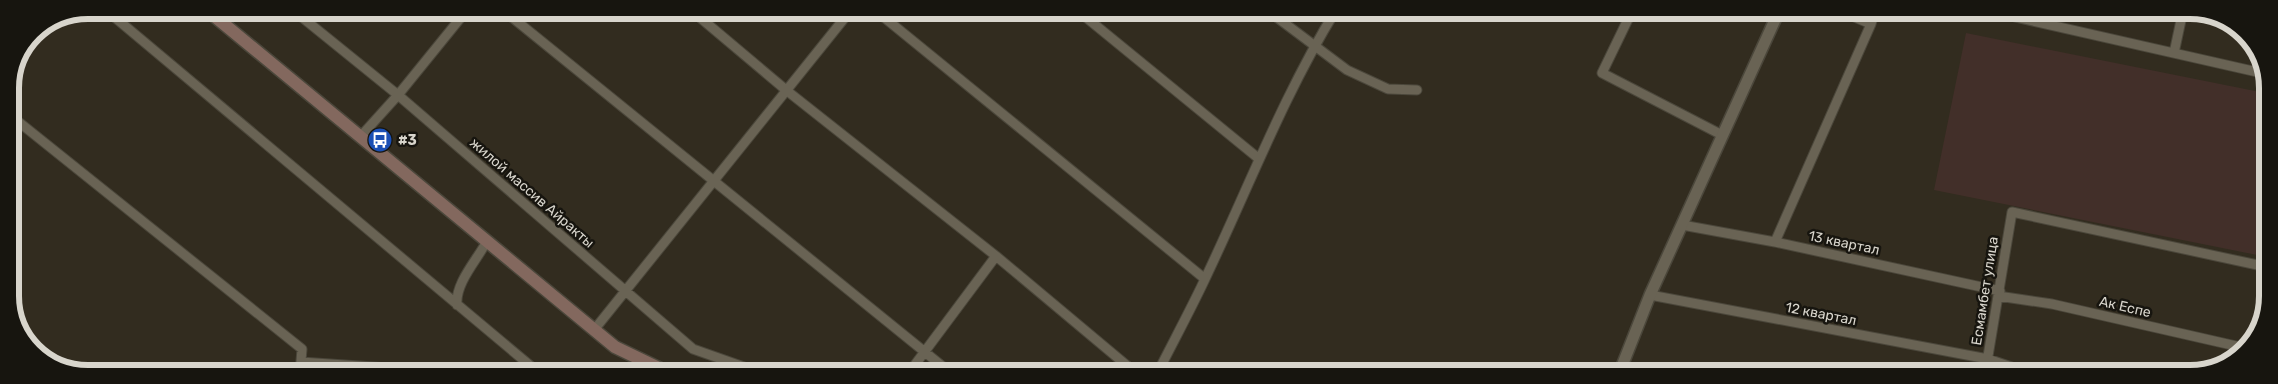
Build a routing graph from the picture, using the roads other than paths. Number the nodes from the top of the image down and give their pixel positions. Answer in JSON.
{"nodes":[{"id":1,"x":117,"y":19,"type":"edge"},
{"id":2,"x":218,"y":19,"type":"edge"},
{"id":3,"x":304,"y":19,"type":"edge"},
{"id":4,"x":459,"y":19,"type":"edge"},
{"id":5,"x":514,"y":19,"type":"edge"},
{"id":6,"x":703,"y":19,"type":"edge"},
{"id":7,"x":844,"y":19,"type":"edge"},
{"id":8,"x":886,"y":19,"type":"edge"},
{"id":9,"x":1088,"y":19,"type":"edge"},
{"id":10,"x":1278,"y":19,"type":"edge"},
{"id":11,"x":1330,"y":19,"type":"edge"},
{"id":12,"x":1628,"y":19,"type":"edge"},
{"id":13,"x":1775,"y":19,"type":"edge"},
{"id":14,"x":1859,"y":19,"type":"edge"},
{"id":15,"x":1873,"y":19,"type":"edge"},
{"id":16,"x":2023,"y":19,"type":"edge"},
{"id":17,"x":2054,"y":19,"type":"edge"},
{"id":18,"x":2181,"y":19,"type":"edge"},
{"id":19,"x":1871,"y":24,"type":"junction"},
{"id":20,"x":2052,"y":26,"type":"junction"},
{"id":21,"x":1313,"y":47,"type":"junction"},
{"id":22,"x":2174,"y":53,"type":"junction"},
{"id":23,"x":2257,"y":72,"type":"edge"},
{"id":24,"x":786,"y":90,"type":"junction"},
{"id":25,"x":1417,"y":90,"type":"dead end"},
{"id":26,"x":398,"y":95,"type":"junction"},
{"id":27,"x":19,"y":122,"type":"edge"},
{"id":28,"x":1722,"y":135,"type":"junction"},
{"id":29,"x":361,"y":136,"type":"junction"},
{"id":30,"x":1258,"y":158,"type":"junction"},
{"id":31,"x":714,"y":180,"type":"junction"},
{"id":32,"x":1682,"y":225,"type":"junction"},
{"id":33,"x":487,"y":241,"type":"junction"},
{"id":34,"x":1774,"y":242,"type":"junction"},
{"id":35,"x":996,"y":256,"type":"junction"},
{"id":36,"x":2259,"y":265,"type":"edge"},
{"id":37,"x":1205,"y":279,"type":"junction"},
{"id":38,"x":625,"y":292,"type":"junction"},
{"id":39,"x":1999,"y":293,"type":"junction"},
{"id":40,"x":1650,"y":295,"type":"junction"},
{"id":41,"x":457,"y":305,"type":"junction"},
{"id":42,"x":594,"y":330,"type":"junction"},
{"id":43,"x":2238,"y":346,"type":"edge"},
{"id":44,"x":926,"y":351,"type":"junction"},
{"id":45,"x":1988,"y":359,"type":"junction"},
{"id":46,"x":301,"y":362,"type":"junction"},
{"id":47,"x":301,"y":365,"type":"edge"},
{"id":48,"x":345,"y":365,"type":"edge"},
{"id":49,"x":528,"y":365,"type":"edge"},
{"id":50,"x":651,"y":365,"type":"edge"},
{"id":51,"x":738,"y":365,"type":"edge"},
{"id":52,"x":915,"y":365,"type":"edge"},
{"id":53,"x":942,"y":365,"type":"edge"},
{"id":54,"x":1126,"y":365,"type":"edge"},
{"id":55,"x":1162,"y":365,"type":"edge"},
{"id":56,"x":1622,"y":365,"type":"edge"},
{"id":57,"x":1987,"y":365,"type":"edge"},
{"id":58,"x":2006,"y":365,"type":"edge"}],
"edges":[{"from":1,"to":41,"type":"street"},
{"from":2,"to":29,"type":"main road"},
{"from":3,"to":26,"type":"street","name":"жилой массив Айракты"},
{"from":4,"to":26,"type":"street"},
{"from":5,"to":31,"type":"street"},
{"from":6,"to":24,"type":"street"},
{"from":7,"to":24,"type":"street"},
{"from":8,"to":37,"type":"street"},
{"from":9,"to":30,"type":"street"},
{"from":10,"to":21,"type":"street"},
{"from":11,"to":21,"type":"street"},
{"from":12,"to":28,"type":"street"},
{"from":13,"to":28,"type":"street"},
{"from":14,"to":19,"type":"street"},
{"from":15,"to":19,"type":"street"},
{"from":16,"to":20,"type":"street"},
{"from":17,"to":20,"type":"street"},
{"from":18,"to":22,"type":"street"},
{"from":19,"to":34,"type":"street"},
{"from":20,"to":22,"type":"street"},
{"from":21,"to":25,"type":"street"},
{"from":21,"to":30,"type":"street"},
{"from":22,"to":23,"type":"street"},
{"from":24,"to":31,"type":"street"},
{"from":24,"to":35,"type":"street"},
{"from":26,"to":29,"type":"street"},
{"from":26,"to":38,"type":"street","name":"жилой массив Айракты"},
{"from":27,"to":46,"type":"street"},
{"from":28,"to":32,"type":"street"},
{"from":29,"to":33,"type":"main road"},
{"from":30,"to":37,"type":"street"},
{"from":31,"to":38,"type":"street"},
{"from":31,"to":44,"type":"street"},
{"from":32,"to":34,"type":"street","name":"13 квартал"},
{"from":32,"to":40,"type":"street"},
{"from":33,"to":41,"type":"street"},
{"from":33,"to":42,"type":"main road"},
{"from":34,"to":39,"type":"street","name":"13 квартал"},
{"from":35,"to":44,"type":"street"},
{"from":35,"to":54,"type":"street"},
{"from":36,"to":39,"type":"street","name":"Есмамбет улица"},
{"from":37,"to":55,"type":"street"},
{"from":38,"to":42,"type":"street"},
{"from":38,"to":51,"type":"street","name":"жилой массив Айракты"},
{"from":39,"to":43,"type":"street","name":"Ак Еспе"},
{"from":39,"to":45,"type":"street","name":"Есмамбет улица"},
{"from":40,"to":45,"type":"street","name":"12 квартал"},
{"from":40,"to":56,"type":"street"},
{"from":41,"to":49,"type":"street"},
{"from":42,"to":50,"type":"main road"},
{"from":44,"to":52,"type":"street"},
{"from":44,"to":53,"type":"street"},
{"from":45,"to":57,"type":"street","name":"Есмамбет улица"},
{"from":45,"to":58,"type":"street"},
{"from":46,"to":47,"type":"street"},
{"from":46,"to":48,"type":"street"}]}
